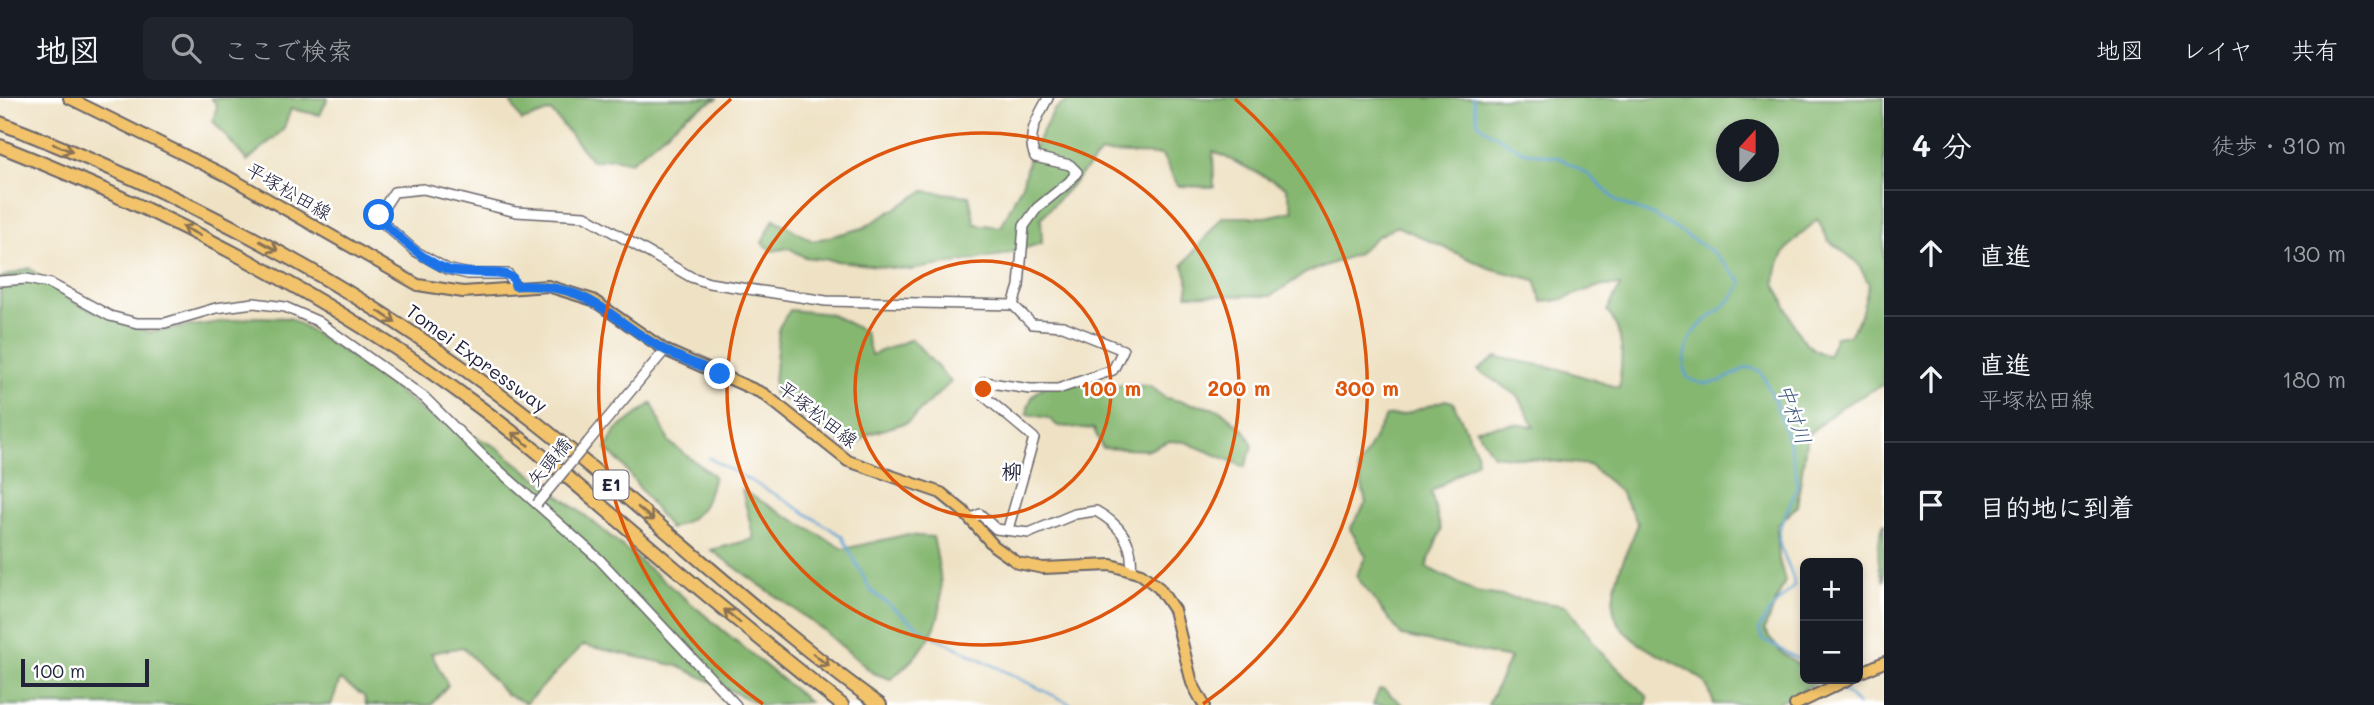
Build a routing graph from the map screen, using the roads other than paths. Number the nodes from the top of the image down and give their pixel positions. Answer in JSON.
{"nodes":[{"id":1,"x":69,"y":98,"type":"edge"},
{"id":2,"x":1048,"y":98,"type":"edge"},
{"id":3,"x":0,"y":123,"type":"edge"},
{"id":4,"x":0,"y":146,"type":"edge"},
{"id":5,"x":0,"y":281,"type":"edge"},
{"id":6,"x":515,"y":286,"type":"junction"},
{"id":7,"x":1013,"y":305,"type":"junction"},
{"id":8,"x":665,"y":350,"type":"junction"},
{"id":9,"x":537,"y":504,"type":"junction"},
{"id":10,"x":970,"y":519,"type":"junction"},
{"id":11,"x":1008,"y":529,"type":"junction"},
{"id":12,"x":1132,"y":569,"type":"junction"},
{"id":13,"x":1884,"y":662,"type":"edge"},
{"id":14,"x":1863,"y":672,"type":"edge"},
{"id":15,"x":1839,"y":684,"type":"edge"},
{"id":16,"x":736,"y":705,"type":"edge"},
{"id":17,"x":842,"y":705,"type":"edge"},
{"id":18,"x":880,"y":705,"type":"edge"},
{"id":19,"x":1204,"y":705,"type":"edge"},
{"id":20,"x":1794,"y":705,"type":"edge"}],
"edges":[{"from":1,"to":6,"type":"main road","name":"平塚松田線"},
{"from":2,"to":7,"type":"street"},
{"from":3,"to":18,"type":"highway","name":"Tomei Expressway","number":"E1","one_way":true},
{"from":17,"to":4,"type":"highway","name":"Tomei Expressway","number":"E1","one_way":true},
{"from":5,"to":9,"type":"street"},
{"from":6,"to":7,"type":"street"},
{"from":6,"to":8,"type":"main road","name":"平塚松田線"},
{"from":7,"to":11,"type":"street"},
{"from":8,"to":9,"type":"street","name":"矢頭橋","bridge":true},
{"from":8,"to":10,"type":"main road","name":"平塚松田線"},
{"from":9,"to":16,"type":"street"},
{"from":10,"to":11,"type":"street"},
{"from":10,"to":12,"type":"main road","name":"平塚松田線"},
{"from":11,"to":12,"type":"street"},
{"from":12,"to":19,"type":"main road"},
{"from":13,"to":14,"type":"main road"},
{"from":15,"to":20,"type":"main road"}]}
